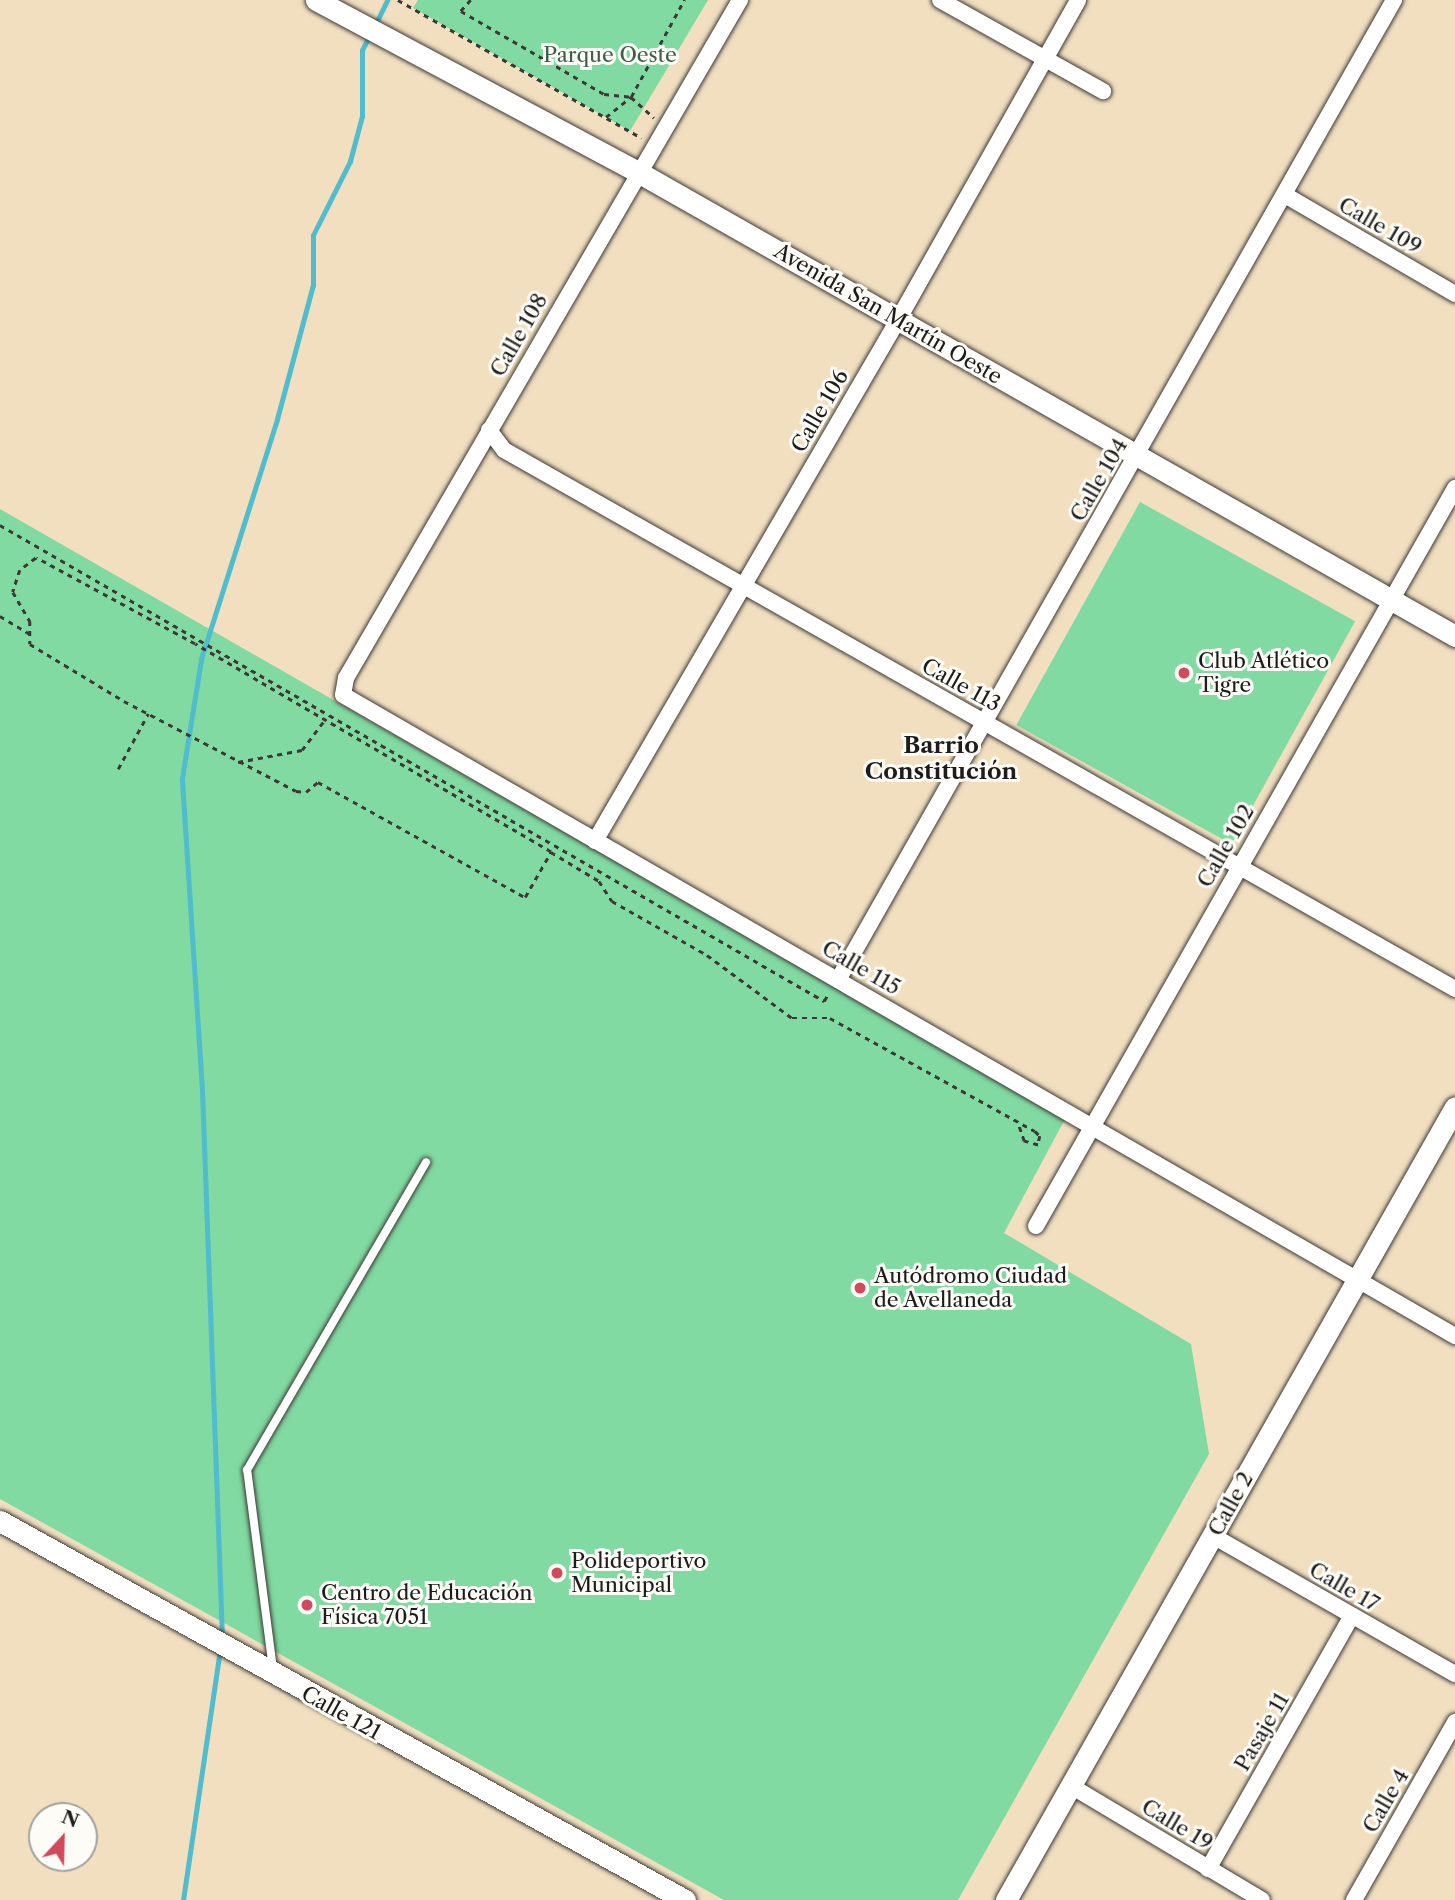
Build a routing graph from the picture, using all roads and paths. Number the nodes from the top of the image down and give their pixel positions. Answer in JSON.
{"nodes":[{"id":1,"x":316,"y":0,"type":"edge"},
{"id":2,"x":398,"y":0,"type":"edge"},
{"id":3,"x":471,"y":0,"type":"edge"},
{"id":4,"x":684,"y":0,"type":"edge"},
{"id":5,"x":740,"y":0,"type":"edge"},
{"id":6,"x":940,"y":0,"type":"edge"},
{"id":7,"x":1078,"y":0,"type":"edge"},
{"id":8,"x":1394,"y":0,"type":"edge"},
{"id":9,"x":1044,"y":59,"type":"junction"},
{"id":10,"x":1103,"y":90,"type":"dead end"},
{"id":11,"x":631,"y":97,"type":"junction"},
{"id":12,"x":606,"y":117,"type":"junction"},
{"id":13,"x":664,"y":128,"type":"junction"},
{"id":14,"x":654,"y":145,"type":"junction"},
{"id":15,"x":638,"y":172,"type":"junction"},
{"id":16,"x":1284,"y":195,"type":"junction"},
{"id":17,"x":1455,"y":294,"type":"edge"},
{"id":18,"x":898,"y":320,"type":"junction"},
{"id":19,"x":489,"y":430,"type":"junction"},
{"id":20,"x":1138,"y":455,"type":"junction"},
{"id":21,"x":1455,"y":488,"type":"edge"},
{"id":22,"x":0,"y":525,"type":"edge"},
{"id":23,"x":743,"y":586,"type":"junction"},
{"id":24,"x":1392,"y":600,"type":"junction"},
{"id":25,"x":0,"y":616,"type":"edge"},
{"id":26,"x":30,"y":634,"type":"junction"},
{"id":27,"x":1455,"y":636,"type":"edge"},
{"id":28,"x":343,"y":695,"type":"joint"},
{"id":29,"x":148,"y":714,"type":"junction"},
{"id":30,"x":325,"y":720,"type":"junction"},
{"id":31,"x":985,"y":723,"type":"junction"},
{"id":32,"x":238,"y":762,"type":"junction"},
{"id":33,"x":118,"y":769,"type":"dead end"},
{"id":34,"x":595,"y":841,"type":"junction"},
{"id":35,"x":551,"y":852,"type":"junction"},
{"id":36,"x":1238,"y":867,"type":"junction"},
{"id":37,"x":838,"y":979,"type":"junction"},
{"id":38,"x":1455,"y":989,"type":"edge"},
{"id":39,"x":1455,"y":1107,"type":"edge"},
{"id":40,"x":1018,"y":1124,"type":"junction"},
{"id":41,"x":1090,"y":1125,"type":"junction"},
{"id":42,"x":426,"y":1162,"type":"dead end"},
{"id":43,"x":1036,"y":1226,"type":"dead end"},
{"id":44,"x":1356,"y":1281,"type":"junction"},
{"id":45,"x":1455,"y":1336,"type":"edge"},
{"id":46,"x":0,"y":1521,"type":"edge"},
{"id":47,"x":1213,"y":1536,"type":"junction"},
{"id":48,"x":1352,"y":1616,"type":"junction"},
{"id":49,"x":1455,"y":1674,"type":"edge"},
{"id":50,"x":274,"y":1676,"type":"junction"},
{"id":51,"x":1455,"y":1722,"type":"edge"},
{"id":52,"x":1071,"y":1786,"type":"junction"},
{"id":53,"x":1208,"y":1869,"type":"junction"},
{"id":54,"x":685,"y":1900,"type":"edge"},
{"id":55,"x":1006,"y":1900,"type":"edge"},
{"id":56,"x":1262,"y":1900,"type":"edge"},
{"id":57,"x":1354,"y":1900,"type":"edge"}],
"edges":[{"from":1,"to":15,"type":"street","name":"Avenida San Martín Oeste"},
{"from":2,"to":12,"type":"path"},
{"from":3,"to":11,"type":"path"},
{"from":4,"to":11,"type":"path"},
{"from":5,"to":13,"type":"street","name":"Calle 108"},
{"from":6,"to":9,"type":"street"},
{"from":7,"to":9,"type":"street","name":"Calle 106"},
{"from":8,"to":16,"type":"street","name":"Calle 104"},
{"from":9,"to":10,"type":"street"},
{"from":9,"to":18,"type":"street","name":"Calle 106"},
{"from":11,"to":12,"type":"path"},
{"from":11,"to":13,"type":"path"},
{"from":12,"to":14,"type":"path"},
{"from":13,"to":14,"type":"street","name":"Calle 108"},
{"from":14,"to":15,"type":"street","name":"Calle 108"},
{"from":15,"to":18,"type":"street","name":"Avenida San Martín Oeste"},
{"from":15,"to":19,"type":"street","name":"Calle 108"},
{"from":16,"to":17,"type":"street","name":"Calle 109"},
{"from":16,"to":20,"type":"street","name":"Calle 104"},
{"from":18,"to":20,"type":"street","name":"Avenida San Martín Oeste"},
{"from":18,"to":23,"type":"street","name":"Calle 106"},
{"from":19,"to":23,"type":"street","name":"Calle 113"},
{"from":19,"to":28,"type":"street","name":"Calle 108"},
{"from":20,"to":24,"type":"street","name":"Avenida San Martín Oeste"},
{"from":20,"to":31,"type":"street","name":"Calle 104"},
{"from":21,"to":24,"type":"street","name":"Calle 102"},
{"from":22,"to":37,"type":"path"},
{"from":23,"to":31,"type":"street","name":"Calle 113"},
{"from":23,"to":34,"type":"street","name":"Calle 106"},
{"from":24,"to":27,"type":"street","name":"Avenida San Martín Oeste"},
{"from":24,"to":36,"type":"street","name":"Calle 102"},
{"from":25,"to":26,"type":"path"},
{"from":26,"to":29,"type":"path"},
{"from":26,"to":30,"type":"path"},
{"from":28,"to":34,"type":"street","name":"Calle 115"},
{"from":29,"to":32,"type":"path"},
{"from":29,"to":33,"type":"path"},
{"from":30,"to":32,"type":"path"},
{"from":30,"to":35,"type":"path"},
{"from":31,"to":36,"type":"street","name":"Calle 113"},
{"from":31,"to":37,"type":"street","name":"Calle 104"},
{"from":32,"to":35,"type":"path"},
{"from":34,"to":37,"type":"street","name":"Calle 115"},
{"from":35,"to":40,"type":"path"},
{"from":36,"to":38,"type":"street","name":"Calle 113"},
{"from":36,"to":41,"type":"street","name":"Calle 102"},
{"from":37,"to":41,"type":"street","name":"Calle 115"},
{"from":39,"to":44,"type":"street","name":"Calle 2"},
{"from":40,"to":40,"type":"path"},
{"from":41,"to":43,"type":"street","name":"Calle 102"},
{"from":41,"to":44,"type":"street","name":"Calle 115"},
{"from":42,"to":50,"type":"lane"},
{"from":44,"to":45,"type":"street","name":"Calle 115"},
{"from":44,"to":47,"type":"street","name":"Calle 2"},
{"from":46,"to":50,"type":"street","name":"Calle 121"},
{"from":47,"to":48,"type":"street","name":"Calle 17"},
{"from":47,"to":52,"type":"street","name":"Calle 2"},
{"from":48,"to":49,"type":"street","name":"Calle 17"},
{"from":48,"to":53,"type":"street","name":"Pasaje 11"},
{"from":50,"to":54,"type":"street","name":"Calle 121"},
{"from":51,"to":57,"type":"street","name":"Calle 4"},
{"from":52,"to":53,"type":"street","name":"Calle 19"},
{"from":52,"to":55,"type":"street","name":"Calle 2"},
{"from":53,"to":56,"type":"street","name":"Calle 19"}]}
